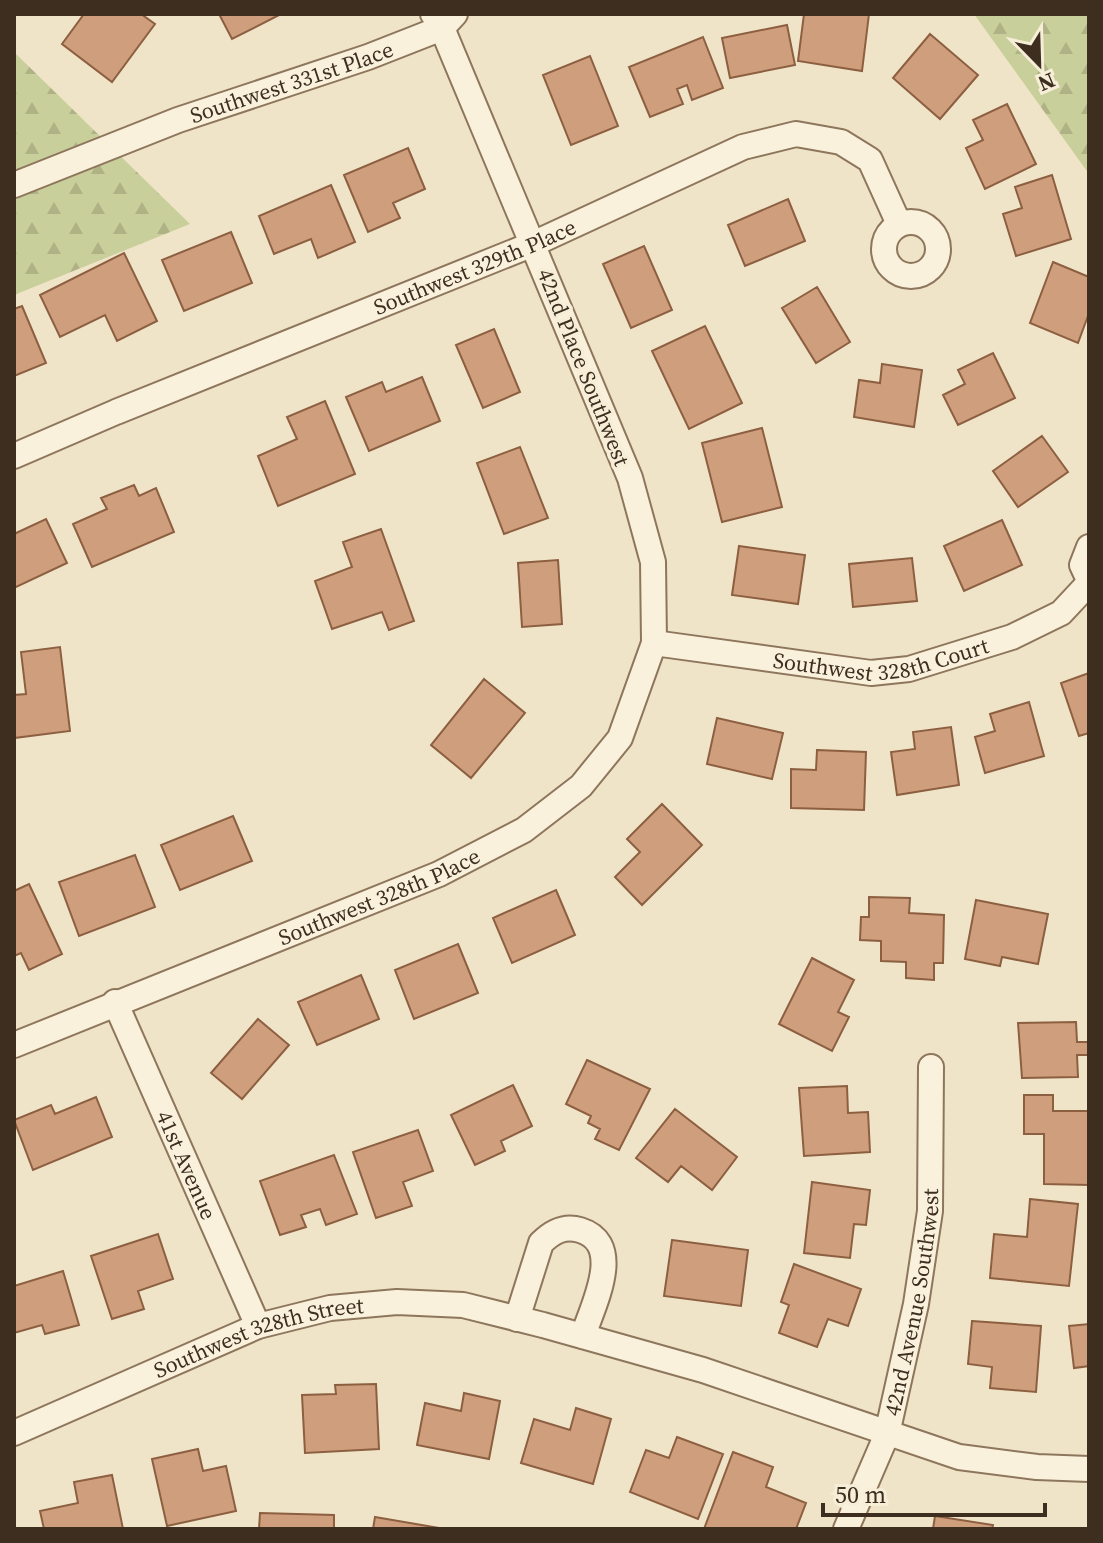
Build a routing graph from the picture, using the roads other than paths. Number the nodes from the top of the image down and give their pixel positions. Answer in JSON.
{"nodes":[{"id":1,"x":443,"y":19,"type":"edge"},
{"id":2,"x":14,"y":185,"type":"edge"},
{"id":3,"x":899,"y":224,"type":"dead end"},
{"id":4,"x":533,"y":244,"type":"junction"},
{"id":5,"x":14,"y":456,"type":"edge"},
{"id":6,"x":1089,"y":547,"type":"edge"},
{"id":7,"x":1089,"y":582,"type":"edge"},
{"id":8,"x":654,"y":643,"type":"junction"},
{"id":9,"x":115,"y":1002,"type":"junction"},
{"id":10,"x":14,"y":1045,"type":"edge"},
{"id":11,"x":931,"y":1067,"type":"dead end"},
{"id":12,"x":517,"y":1319,"type":"junction"},
{"id":13,"x":258,"y":1326,"type":"junction"},
{"id":14,"x":583,"y":1336,"type":"junction"},
{"id":15,"x":14,"y":1433,"type":"edge"},
{"id":16,"x":887,"y":1434,"type":"junction"},
{"id":17,"x":1089,"y":1469,"type":"edge"},
{"id":18,"x":846,"y":1529,"type":"edge"}],
"edges":[{"from":1,"to":2,"type":"street","name":"Southwest 331st Place"},
{"from":1,"to":4,"type":"street","name":"42nd Place Southwest"},
{"from":3,"to":4,"type":"street","name":"Southwest 329th Place"},
{"from":4,"to":5,"type":"street","name":"Southwest 329th Place"},
{"from":4,"to":8,"type":"street","name":"42nd Place Southwest"},
{"from":6,"to":7,"type":"street","name":"Southwest 328th Court"},
{"from":7,"to":8,"type":"street","name":"Southwest 328th Court"},
{"from":8,"to":9,"type":"street","name":"Southwest 328th Place"},
{"from":9,"to":10,"type":"street","name":"Southwest 328th Place"},
{"from":9,"to":13,"type":"street","name":"41st Avenue"},
{"from":11,"to":16,"type":"street","name":"42nd Avenue Southwest"},
{"from":12,"to":13,"type":"street","name":"Southwest 328th Street"},
{"from":12,"to":14,"type":"street","name":"Southwest 328th Street"},
{"from":12,"to":14,"type":"street"},
{"from":13,"to":15,"type":"street","name":"Southwest 328th Street"},
{"from":14,"to":16,"type":"street","name":"Southwest 328th Street"},
{"from":16,"to":17,"type":"street","name":"Southwest 328th Street"},
{"from":16,"to":18,"type":"street","name":"42nd Avenue Southwest"}]}
